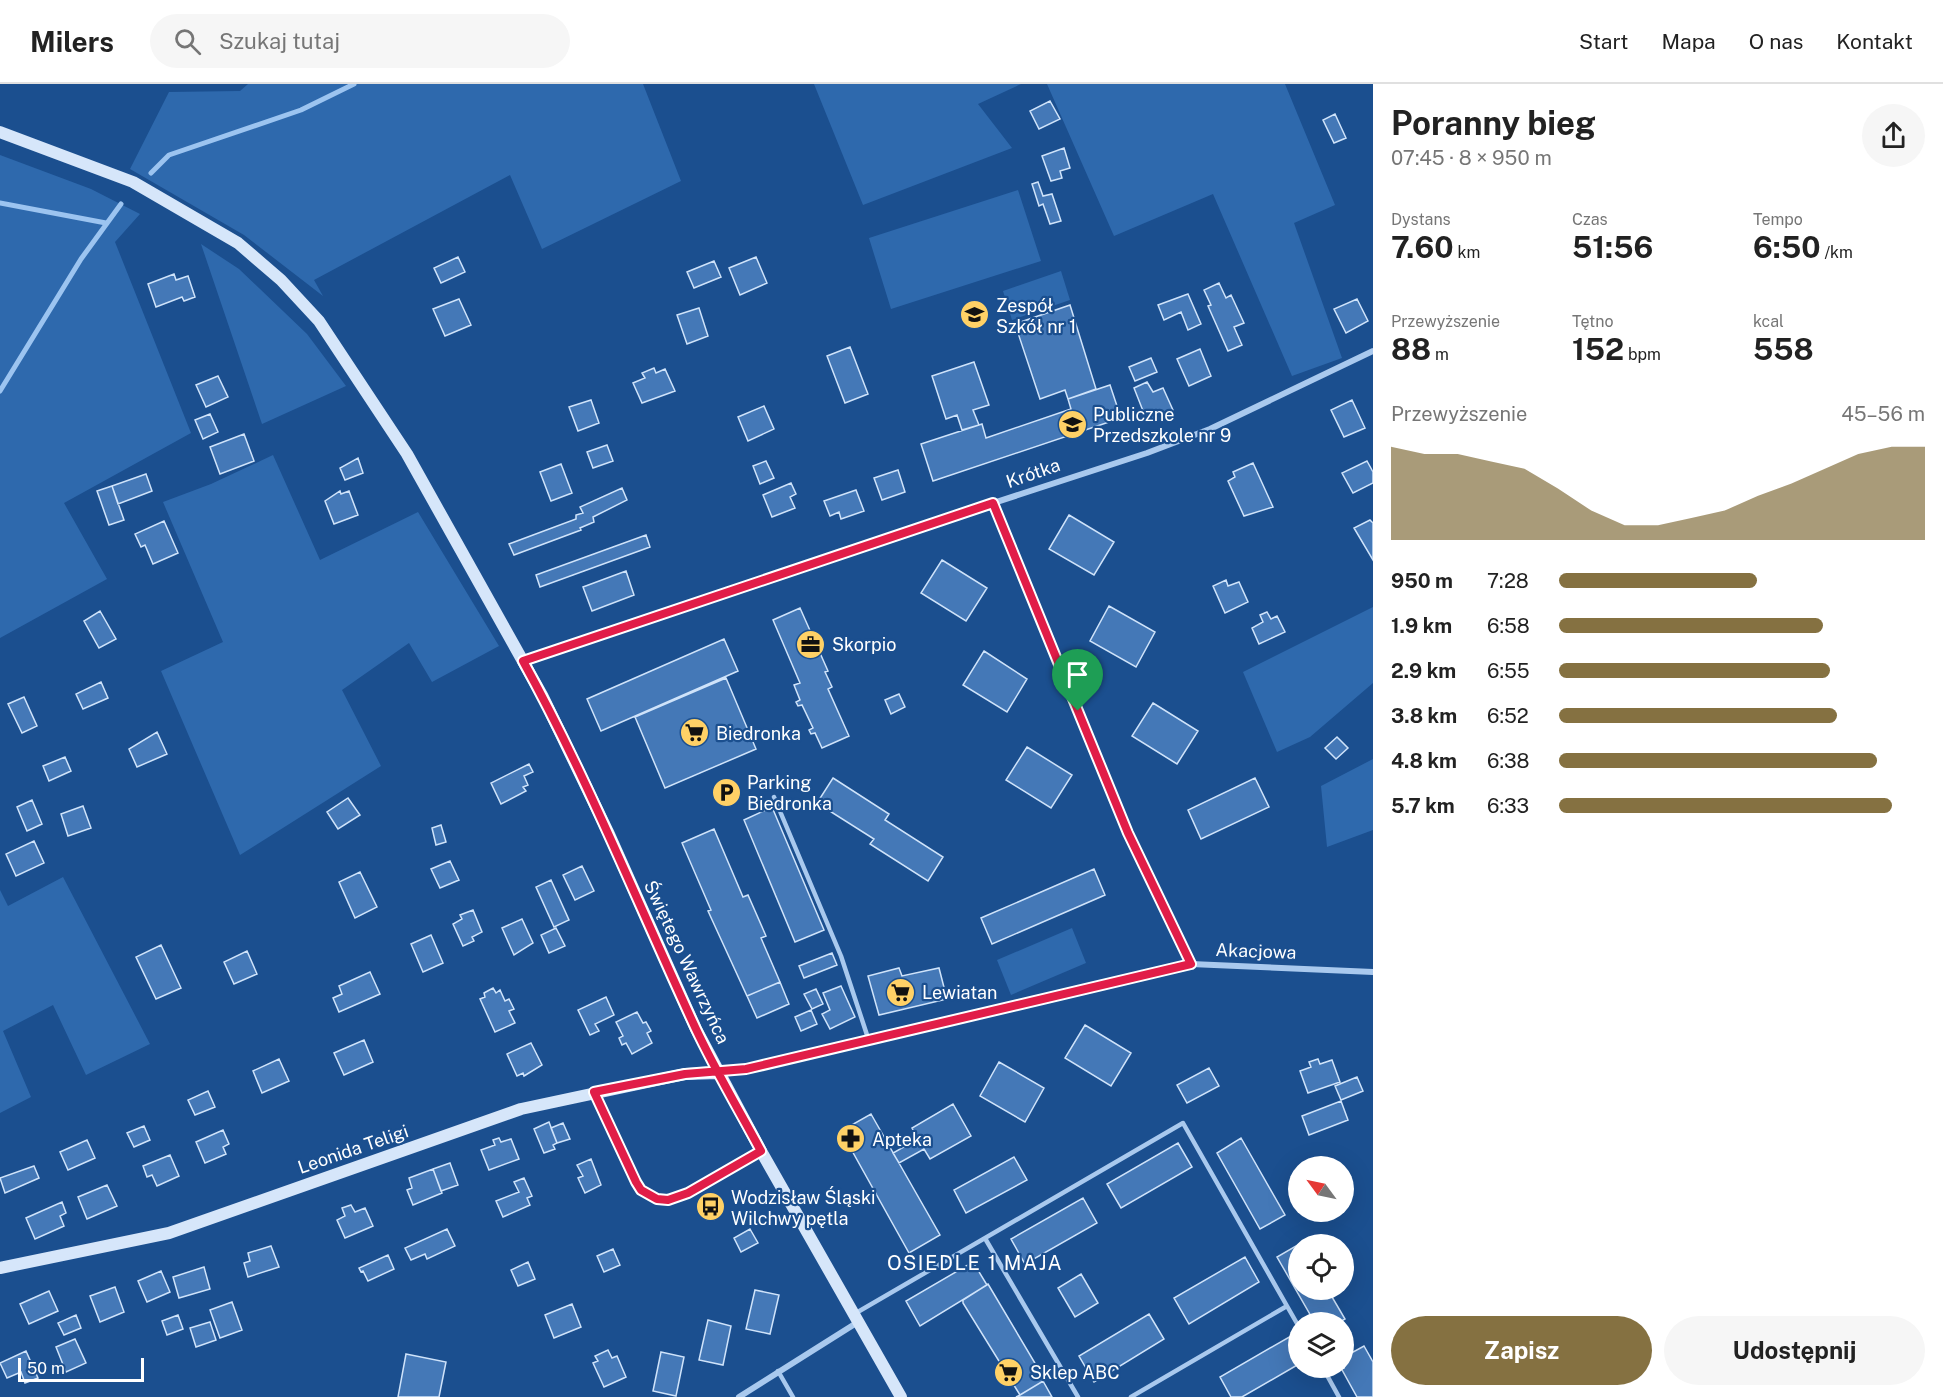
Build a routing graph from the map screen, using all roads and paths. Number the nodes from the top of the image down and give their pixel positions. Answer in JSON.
{"nodes":[{"id":1,"x":0,"y":132,"type":"edge"},
{"id":2,"x":1373,"y":351,"type":"edge"},
{"id":3,"x":993,"y":503,"type":"junction"},
{"id":4,"x":523,"y":661,"type":"junction"},
{"id":5,"x":774,"y":796,"type":"dead end"},
{"id":6,"x":1191,"y":964,"type":"junction"},
{"id":7,"x":1373,"y":972,"type":"edge"},
{"id":8,"x":869,"y":1041,"type":"junction"},
{"id":9,"x":718,"y":1073,"type":"junction"},
{"id":10,"x":594,"y":1092,"type":"junction"},
{"id":11,"x":761,"y":1151,"type":"junction"},
{"id":12,"x":986,"y":1240,"type":"junction"},
{"id":13,"x":0,"y":1268,"type":"edge"},
{"id":14,"x":1287,"y":1306,"type":"junction"},
{"id":15,"x":1290,"y":1312,"type":"edge"},
{"id":16,"x":856,"y":1318,"type":"junction"},
{"id":17,"x":778,"y":1371,"type":"junction"},
{"id":18,"x":1329,"y":1378,"type":"edge"},
{"id":19,"x":739,"y":1397,"type":"edge"},
{"id":20,"x":793,"y":1397,"type":"edge"},
{"id":21,"x":901,"y":1397,"type":"edge"},
{"id":22,"x":1078,"y":1397,"type":"edge"},
{"id":23,"x":1131,"y":1397,"type":"edge"},
{"id":24,"x":1339,"y":1397,"type":"edge"}],
"edges":[{"from":1,"to":4,"type":"street","name":"Świętego Wawrzyńca"},
{"from":2,"to":3,"type":"street","name":"Krótka"},
{"from":3,"to":4,"type":"street","name":"Krótka"},
{"from":3,"to":6,"type":"lane"},
{"from":4,"to":9,"type":"street","name":"Świętego Wawrzyńca"},
{"from":5,"to":8,"type":"lane"},
{"from":6,"to":7,"type":"street","name":"Akacjowa"},
{"from":6,"to":8,"type":"street","name":"Akacjowa"},
{"from":8,"to":9,"type":"street","name":"Akacjowa"},
{"from":9,"to":10,"type":"street","name":"Leonida Teligi"},
{"from":9,"to":11,"type":"street","name":"Świętego Wawrzyńca"},
{"from":10,"to":11,"type":"lane"},
{"from":10,"to":13,"type":"street","name":"Leonida Teligi"},
{"from":11,"to":16,"type":"street","name":"Świętego Wawrzyńca"},
{"from":12,"to":14,"type":"lane"},
{"from":12,"to":16,"type":"lane"},
{"from":12,"to":22,"type":"lane"},
{"from":14,"to":15,"type":"lane"},
{"from":14,"to":23,"type":"lane"},
{"from":16,"to":17,"type":"street"},
{"from":16,"to":21,"type":"street","name":"Świętego Wawrzyńca"},
{"from":17,"to":19,"type":"street"},
{"from":17,"to":20,"type":"lane"},
{"from":18,"to":24,"type":"lane"}]}
